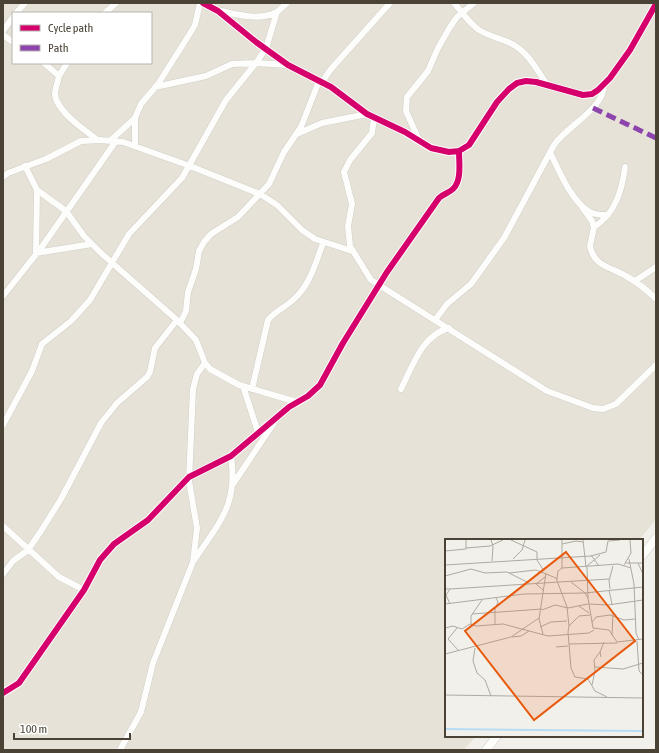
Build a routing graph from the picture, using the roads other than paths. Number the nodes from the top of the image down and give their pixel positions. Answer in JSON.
{"nodes":[{"id":1,"x":25,"y":3,"type":"edge"},
{"id":2,"x":116,"y":3,"type":"edge"},
{"id":3,"x":200,"y":3,"type":"edge"},
{"id":4,"x":203,"y":3,"type":"edge"},
{"id":5,"x":286,"y":3,"type":"edge"},
{"id":6,"x":390,"y":3,"type":"edge"},
{"id":7,"x":454,"y":3,"type":"edge"},
{"id":8,"x":474,"y":3,"type":"edge"},
{"id":9,"x":656,"y":4,"type":"edge"},
{"id":10,"x":218,"y":11,"type":"junction"},
{"id":11,"x":17,"y":12,"type":"edge"},
{"id":12,"x":106,"y":12,"type":"edge"},
{"id":13,"x":277,"y":12,"type":"junction"},
{"id":14,"x":462,"y":12,"type":"junction"},
{"id":15,"x":12,"y":18,"type":"edge"},
{"id":16,"x":3,"y":30,"type":"edge"},
{"id":17,"x":3,"y":35,"type":"edge"},
{"id":18,"x":12,"y":41,"type":"edge"},
{"id":19,"x":266,"y":48,"type":"junction"},
{"id":20,"x":256,"y":63,"type":"junction"},
{"id":21,"x":45,"y":64,"type":"edge"},
{"id":22,"x":65,"y":64,"type":"edge"},
{"id":23,"x":288,"y":65,"type":"junction"},
{"id":24,"x":59,"y":76,"type":"junction"},
{"id":25,"x":321,"y":82,"type":"junction"},
{"id":26,"x":604,"y":84,"type":"junction"},
{"id":27,"x":547,"y":85,"type":"junction"},
{"id":28,"x":155,"y":87,"type":"junction"},
{"id":29,"x":367,"y":114,"type":"junction"},
{"id":30,"x":136,"y":118,"type":"junction"},
{"id":31,"x":374,"y":118,"type":"junction"},
{"id":32,"x":297,"y":134,"type":"junction"},
{"id":33,"x":98,"y":140,"type":"junction"},
{"id":34,"x":419,"y":140,"type":"junction"},
{"id":35,"x":114,"y":141,"type":"junction"},
{"id":36,"x":135,"y":146,"type":"junction"},
{"id":37,"x":459,"y":151,"type":"junction"},
{"id":38,"x":550,"y":152,"type":"junction"},
{"id":39,"x":25,"y":166,"type":"junction"},
{"id":40,"x":190,"y":166,"type":"junction"},
{"id":41,"x":625,"y":167,"type":"dead end"},
{"id":42,"x":5,"y":174,"type":"edge"},
{"id":43,"x":37,"y":190,"type":"junction"},
{"id":44,"x":260,"y":194,"type":"junction"},
{"id":45,"x":582,"y":207,"type":"junction"},
{"id":46,"x":66,"y":211,"type":"junction"},
{"id":47,"x":608,"y":216,"type":"junction"},
{"id":48,"x":594,"y":227,"type":"junction"},
{"id":49,"x":323,"y":243,"type":"junction"},
{"id":50,"x":92,"y":244,"type":"junction"},
{"id":51,"x":352,"y":251,"type":"junction"},
{"id":52,"x":36,"y":253,"type":"junction"},
{"id":53,"x":112,"y":262,"type":"junction"},
{"id":54,"x":656,"y":267,"type":"edge"},
{"id":55,"x":14,"y":281,"type":"junction"},
{"id":56,"x":635,"y":281,"type":"junction"},
{"id":57,"x":379,"y":284,"type":"junction"},
{"id":58,"x":3,"y":287,"type":"edge"},
{"id":59,"x":3,"y":296,"type":"edge"},
{"id":60,"x":656,"y":299,"type":"edge"},
{"id":61,"x":435,"y":320,"type":"junction"},
{"id":62,"x":178,"y":321,"type":"junction"},
{"id":63,"x":448,"y":328,"type":"junction"},
{"id":64,"x":205,"y":363,"type":"junction"},
{"id":65,"x":656,"y":364,"type":"edge"},
{"id":66,"x":243,"y":386,"type":"junction"},
{"id":67,"x":252,"y":389,"type":"junction"},
{"id":68,"x":401,"y":389,"type":"dead end"},
{"id":69,"x":297,"y":402,"type":"junction"},
{"id":70,"x":280,"y":414,"type":"junction"},
{"id":71,"x":3,"y":425,"type":"edge"},
{"id":72,"x":258,"y":432,"type":"junction"},
{"id":73,"x":230,"y":456,"type":"junction"},
{"id":74,"x":189,"y":477,"type":"junction"},
{"id":75,"x":232,"y":485,"type":"junction"},
{"id":76,"x":3,"y":526,"type":"edge"},
{"id":77,"x":656,"y":538,"type":"edge"},
{"id":78,"x":28,"y":550,"type":"junction"},
{"id":79,"x":643,"y":555,"type":"edge"},
{"id":80,"x":193,"y":562,"type":"junction"},
{"id":81,"x":3,"y":574,"type":"edge"},
{"id":82,"x":84,"y":590,"type":"junction"},
{"id":83,"x":3,"y":693,"type":"edge"},
{"id":84,"x":496,"y":737,"type":"edge"},
{"id":85,"x":120,"y":750,"type":"edge"},
{"id":86,"x":486,"y":750,"type":"edge"}],
"edges":[{"from":1,"to":11,"type":"street"},
{"from":2,"to":12,"type":"street"},
{"from":3,"to":28,"type":"street"},
{"from":4,"to":10,"type":"street"},
{"from":5,"to":13,"type":"street"},
{"from":6,"to":25,"type":"street"},
{"from":7,"to":14,"type":"street"},
{"from":8,"to":14,"type":"street"},
{"from":9,"to":26,"type":"street"},
{"from":10,"to":13,"type":"street"},
{"from":10,"to":19,"type":"street"},
{"from":13,"to":19,"type":"street"},
{"from":14,"to":27,"type":"street"},
{"from":14,"to":34,"type":"street"},
{"from":15,"to":16,"type":"street"},
{"from":17,"to":18,"type":"street"},
{"from":19,"to":20,"type":"street"},
{"from":19,"to":23,"type":"street"},
{"from":20,"to":23,"type":"street"},
{"from":20,"to":28,"type":"street"},
{"from":20,"to":40,"type":"street"},
{"from":21,"to":24,"type":"street"},
{"from":22,"to":24,"type":"street"},
{"from":23,"to":25,"type":"street"},
{"from":24,"to":33,"type":"street"},
{"from":25,"to":29,"type":"street"},
{"from":25,"to":32,"type":"street"},
{"from":26,"to":27,"type":"street"},
{"from":26,"to":38,"type":"street"},
{"from":27,"to":37,"type":"street"},
{"from":28,"to":30,"type":"street"},
{"from":29,"to":31,"type":"street"},
{"from":29,"to":32,"type":"street"},
{"from":30,"to":35,"type":"street"},
{"from":30,"to":36,"type":"street"},
{"from":31,"to":34,"type":"street"},
{"from":31,"to":51,"type":"street"},
{"from":32,"to":44,"type":"street"},
{"from":33,"to":35,"type":"street"},
{"from":33,"to":39,"type":"street"},
{"from":34,"to":37,"type":"street"},
{"from":35,"to":36,"type":"street"},
{"from":35,"to":46,"type":"street"},
{"from":36,"to":40,"type":"street"},
{"from":37,"to":57,"type":"street"},
{"from":38,"to":45,"type":"street"},
{"from":38,"to":61,"type":"street"},
{"from":39,"to":42,"type":"street"},
{"from":39,"to":43,"type":"street"},
{"from":40,"to":44,"type":"street"},
{"from":40,"to":53,"type":"street"},
{"from":41,"to":47,"type":"street"},
{"from":43,"to":46,"type":"street"},
{"from":43,"to":52,"type":"street"},
{"from":44,"to":49,"type":"street"},
{"from":44,"to":62,"type":"street"},
{"from":45,"to":47,"type":"street"},
{"from":45,"to":48,"type":"street"},
{"from":46,"to":50,"type":"street"},
{"from":46,"to":52,"type":"street"},
{"from":47,"to":48,"type":"street"},
{"from":48,"to":56,"type":"street"},
{"from":49,"to":51,"type":"street"},
{"from":49,"to":67,"type":"street"},
{"from":50,"to":52,"type":"street"},
{"from":50,"to":53,"type":"street"},
{"from":51,"to":57,"type":"street"},
{"from":52,"to":55,"type":"street"},
{"from":53,"to":62,"type":"street"},
{"from":53,"to":71,"type":"street"},
{"from":54,"to":56,"type":"street"},
{"from":55,"to":58,"type":"street"},
{"from":55,"to":59,"type":"street"},
{"from":56,"to":60,"type":"street"},
{"from":57,"to":61,"type":"street"},
{"from":57,"to":69,"type":"street"},
{"from":61,"to":63,"type":"street"},
{"from":62,"to":64,"type":"street"},
{"from":62,"to":78,"type":"street"},
{"from":63,"to":65,"type":"street"},
{"from":63,"to":68,"type":"street"},
{"from":64,"to":66,"type":"street"},
{"from":64,"to":74,"type":"street"},
{"from":66,"to":67,"type":"street"},
{"from":66,"to":72,"type":"street"},
{"from":67,"to":69,"type":"street"},
{"from":69,"to":70,"type":"street"},
{"from":70,"to":72,"type":"street"},
{"from":70,"to":75,"type":"street"},
{"from":72,"to":73,"type":"street"},
{"from":73,"to":74,"type":"street"},
{"from":73,"to":75,"type":"street"},
{"from":74,"to":80,"type":"street"},
{"from":74,"to":82,"type":"street"},
{"from":75,"to":80,"type":"street"},
{"from":76,"to":78,"type":"street"},
{"from":77,"to":79,"type":"street"},
{"from":78,"to":81,"type":"street"},
{"from":78,"to":82,"type":"street"},
{"from":80,"to":85,"type":"street"},
{"from":82,"to":83,"type":"street"},
{"from":84,"to":86,"type":"street"}]}
